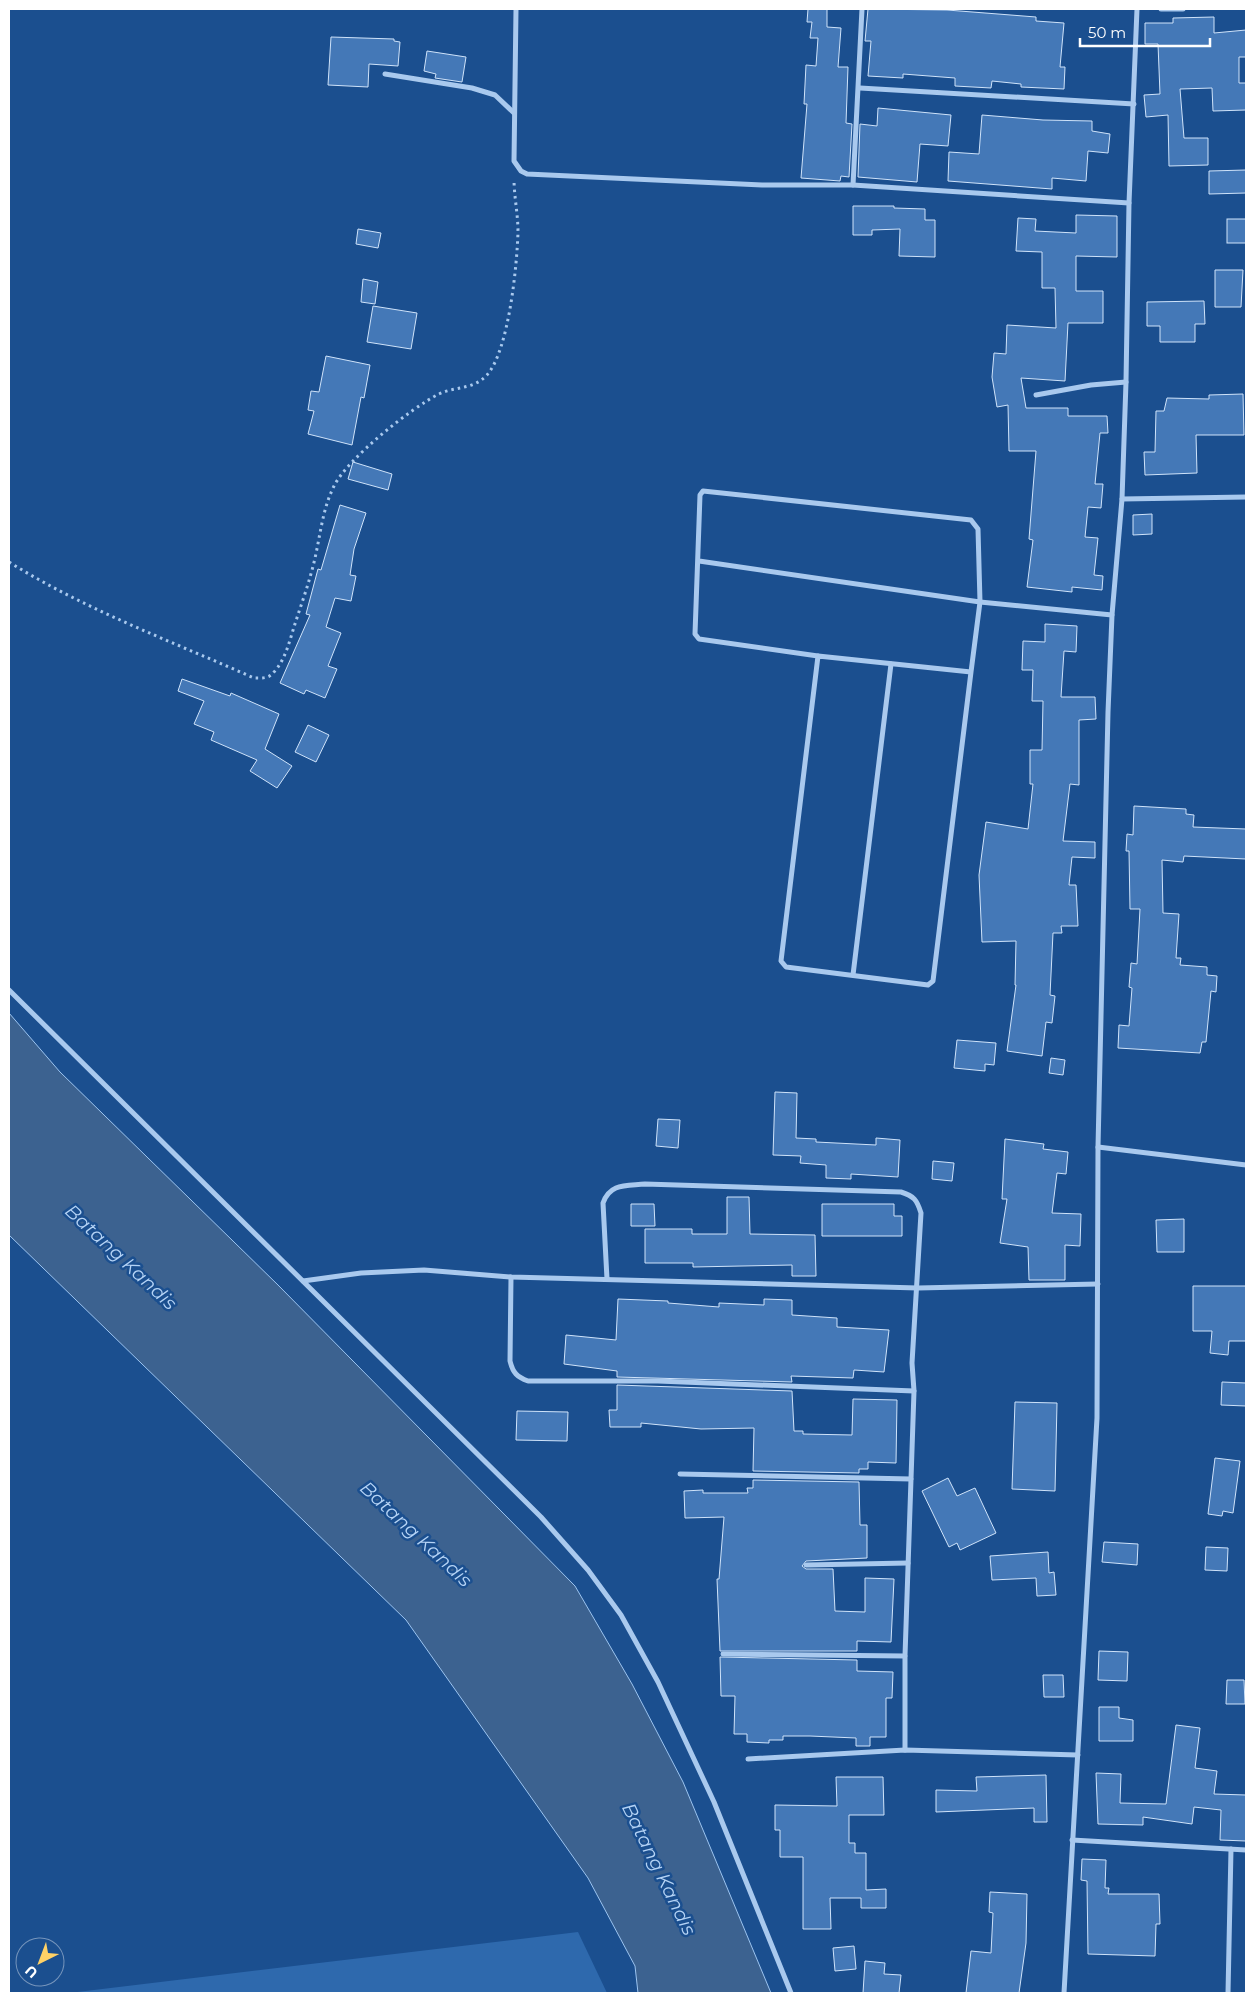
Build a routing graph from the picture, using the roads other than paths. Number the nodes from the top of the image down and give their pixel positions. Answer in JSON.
{"nodes":[{"id":1,"x":516,"y":9,"type":"edge"},
{"id":2,"x":862,"y":9,"type":"edge"},
{"id":3,"x":1136,"y":9,"type":"edge"},
{"id":4,"x":1161,"y":9,"type":"edge"},
{"id":5,"x":1183,"y":9,"type":"edge"},
{"id":6,"x":384,"y":74,"type":"dead end"},
{"id":7,"x":860,"y":88,"type":"junction"},
{"id":8,"x":1134,"y":104,"type":"junction"},
{"id":9,"x":514,"y":113,"type":"junction"},
{"id":10,"x":853,"y":185,"type":"junction"},
{"id":11,"x":1128,"y":203,"type":"junction"},
{"id":12,"x":1126,"y":382,"type":"junction"},
{"id":13,"x":1036,"y":395,"type":"dead end"},
{"id":14,"x":1246,"y":497,"type":"edge"},
{"id":15,"x":1122,"y":500,"type":"junction"},
{"id":16,"x":699,"y":561,"type":"junction"},
{"id":17,"x":980,"y":602,"type":"junction"},
{"id":18,"x":1112,"y":615,"type":"junction"},
{"id":19,"x":818,"y":656,"type":"junction"},
{"id":20,"x":891,"y":664,"type":"junction"},
{"id":21,"x":972,"y":672,"type":"junction"},
{"id":22,"x":853,"y":975,"type":"junction"},
{"id":23,"x":9,"y":990,"type":"edge"},
{"id":24,"x":1098,"y":1147,"type":"junction"},
{"id":25,"x":1246,"y":1164,"type":"edge"},
{"id":26,"x":511,"y":1277,"type":"junction"},
{"id":27,"x":607,"y":1279,"type":"junction"},
{"id":28,"x":303,"y":1281,"type":"junction"},
{"id":29,"x":1098,"y":1284,"type":"junction"},
{"id":30,"x":918,"y":1288,"type":"junction"},
{"id":31,"x":914,"y":1391,"type":"junction"},
{"id":32,"x":680,"y":1474,"type":"dead end"},
{"id":33,"x":911,"y":1479,"type":"junction"},
{"id":34,"x":908,"y":1563,"type":"junction"},
{"id":35,"x":806,"y":1565,"type":"dead end"},
{"id":36,"x":723,"y":1654,"type":"dead end"},
{"id":37,"x":905,"y":1656,"type":"junction"},
{"id":38,"x":905,"y":1750,"type":"junction"},
{"id":39,"x":1078,"y":1755,"type":"junction"},
{"id":40,"x":748,"y":1759,"type":"dead end"},
{"id":41,"x":1072,"y":1840,"type":"junction"},
{"id":42,"x":1231,"y":1849,"type":"junction"},
{"id":43,"x":1246,"y":1850,"type":"edge"},
{"id":44,"x":790,"y":1993,"type":"edge"},
{"id":45,"x":1064,"y":1993,"type":"edge"},
{"id":46,"x":1228,"y":1993,"type":"edge"}],
"edges":[{"from":1,"to":9,"type":"street"},
{"from":2,"to":7,"type":"street"},
{"from":3,"to":8,"type":"street"},
{"from":4,"to":5,"type":"street"},
{"from":6,"to":9,"type":"street"},
{"from":7,"to":8,"type":"street"},
{"from":7,"to":10,"type":"street"},
{"from":8,"to":11,"type":"street"},
{"from":9,"to":10,"type":"street"},
{"from":10,"to":11,"type":"street"},
{"from":11,"to":12,"type":"street"},
{"from":12,"to":13,"type":"street"},
{"from":12,"to":15,"type":"street"},
{"from":14,"to":15,"type":"street"},
{"from":15,"to":18,"type":"street"},
{"from":16,"to":17,"type":"street"},
{"from":16,"to":17,"type":"street"},
{"from":16,"to":19,"type":"street"},
{"from":17,"to":18,"type":"street"},
{"from":17,"to":21,"type":"street"},
{"from":18,"to":24,"type":"street"},
{"from":19,"to":20,"type":"street"},
{"from":19,"to":22,"type":"street"},
{"from":20,"to":21,"type":"street"},
{"from":20,"to":22,"type":"street"},
{"from":21,"to":22,"type":"street"},
{"from":23,"to":28,"type":"street"},
{"from":24,"to":25,"type":"street"},
{"from":24,"to":29,"type":"street"},
{"from":26,"to":27,"type":"street"},
{"from":26,"to":28,"type":"street"},
{"from":26,"to":31,"type":"street"},
{"from":27,"to":30,"type":"street"},
{"from":27,"to":30,"type":"street"},
{"from":28,"to":44,"type":"street"},
{"from":29,"to":30,"type":"street"},
{"from":29,"to":39,"type":"street"},
{"from":30,"to":31,"type":"street"},
{"from":31,"to":33,"type":"street"},
{"from":32,"to":33,"type":"street"},
{"from":33,"to":34,"type":"street"},
{"from":34,"to":35,"type":"street"},
{"from":34,"to":37,"type":"street"},
{"from":36,"to":37,"type":"street"},
{"from":37,"to":38,"type":"street"},
{"from":38,"to":39,"type":"street"},
{"from":38,"to":40,"type":"street"},
{"from":39,"to":41,"type":"street"},
{"from":41,"to":42,"type":"street"},
{"from":41,"to":45,"type":"street"},
{"from":42,"to":43,"type":"street"},
{"from":42,"to":46,"type":"street"}]}
